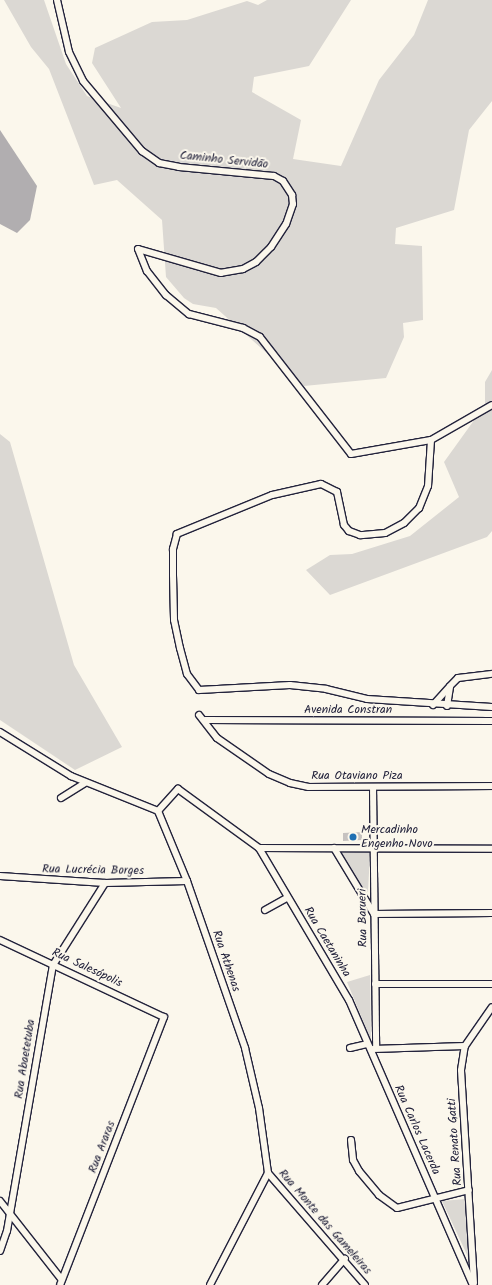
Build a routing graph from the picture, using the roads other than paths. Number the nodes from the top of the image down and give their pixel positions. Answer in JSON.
{"nodes":[{"id":1,"x":57,"y":0,"type":"edge"},
{"id":2,"x":492,"y":405,"type":"edge"},
{"id":3,"x":431,"y":440,"type":"junction"},
{"id":4,"x":492,"y":674,"type":"edge"},
{"id":5,"x":450,"y":686,"type":"junction"},
{"id":6,"x":433,"y":705,"type":"junction"},
{"id":7,"x":447,"y":706,"type":"junction"},
{"id":8,"x":492,"y":707,"type":"edge"},
{"id":9,"x":199,"y":715,"type":"dead end"},
{"id":10,"x":205,"y":720,"type":"junction"},
{"id":11,"x":492,"y":721,"type":"edge"},
{"id":12,"x":0,"y":732,"type":"edge"},
{"id":13,"x":85,"y":782,"type":"junction"},
{"id":14,"x":492,"y":786,"type":"edge"},
{"id":15,"x":373,"y":787,"type":"junction"},
{"id":16,"x":61,"y":798,"type":"dead end"},
{"id":17,"x":158,"y":811,"type":"junction"},
{"id":18,"x":259,"y":848,"type":"junction"},
{"id":19,"x":334,"y":848,"type":"junction"},
{"id":20,"x":374,"y":848,"type":"junction"},
{"id":21,"x":492,"y":849,"type":"edge"},
{"id":22,"x":0,"y":876,"type":"edge"},
{"id":23,"x":187,"y":881,"type":"junction"},
{"id":24,"x":104,"y":883,"type":"junction"},
{"id":25,"x":287,"y":898,"type":"junction"},
{"id":26,"x":265,"y":910,"type":"dead end"},
{"id":27,"x":492,"y":913,"type":"edge"},
{"id":28,"x":374,"y":914,"type":"junction"},
{"id":29,"x":0,"y":940,"type":"edge"},
{"id":30,"x":53,"y":965,"type":"junction"},
{"id":31,"x":375,"y":984,"type":"junction"},
{"id":32,"x":492,"y":984,"type":"edge"},
{"id":33,"x":492,"y":1006,"type":"edge"},
{"id":34,"x":164,"y":1017,"type":"joint"},
{"id":35,"x":367,"y":1044,"type":"junction"},
{"id":36,"x":465,"y":1046,"type":"junction"},
{"id":37,"x":350,"y":1048,"type":"dead end"},
{"id":38,"x":374,"y":1049,"type":"junction"},
{"id":39,"x":351,"y":1140,"type":"dead end"},
{"id":40,"x":268,"y":1173,"type":"junction"},
{"id":41,"x":469,"y":1190,"type":"junction"},
{"id":42,"x":434,"y":1196,"type":"junction"},
{"id":43,"x":0,"y":1201,"type":"edge"},
{"id":44,"x":9,"y":1213,"type":"junction"},
{"id":45,"x":0,"y":1251,"type":"edge"},
{"id":46,"x":344,"y":1259,"type":"junction"},
{"id":47,"x":61,"y":1282,"type":"edge"},
{"id":48,"x":210,"y":1285,"type":"edge"},
{"id":49,"x":322,"y":1285,"type":"edge"},
{"id":50,"x":365,"y":1285,"type":"edge"},
{"id":51,"x":473,"y":1285,"type":"edge"}],
"edges":[{"from":1,"to":3,"type":"street","name":"Caminho Servidão"},
{"from":2,"to":3,"type":"street","name":"Caminho Servidão"},
{"from":3,"to":6,"type":"street"},
{"from":4,"to":5,"type":"street"},
{"from":5,"to":6,"type":"street"},
{"from":5,"to":7,"type":"street"},
{"from":6,"to":7,"type":"street"},
{"from":7,"to":8,"type":"street"},
{"from":9,"to":10,"type":"street","name":"Rua Otaviano Piza"},
{"from":10,"to":11,"type":"street","name":"Avenida Constran"},
{"from":10,"to":15,"type":"street","name":"Rua Otaviano Piza"},
{"from":12,"to":13,"type":"street"},
{"from":13,"to":16,"type":"street"},
{"from":13,"to":17,"type":"street"},
{"from":14,"to":15,"type":"street","name":"Rua Otaviano Piza"},
{"from":15,"to":20,"type":"street","name":"Rua Barueri"},
{"from":17,"to":18,"type":"street"},
{"from":17,"to":23,"type":"street","name":"Rua Athenas"},
{"from":18,"to":19,"type":"street"},
{"from":18,"to":25,"type":"street","name":"Rua Caetaninha"},
{"from":19,"to":20,"type":"street"},
{"from":19,"to":28,"type":"street"},
{"from":20,"to":21,"type":"street"},
{"from":20,"to":28,"type":"street","name":"Rua Barueri"},
{"from":22,"to":24,"type":"street","name":"Rua Lucrécia Borges"},
{"from":23,"to":24,"type":"street","name":"Rua Lucrécia Borges"},
{"from":23,"to":40,"type":"street","name":"Rua Athenas"},
{"from":24,"to":30,"type":"street","name":"Rua Abaetetuba"},
{"from":25,"to":26,"type":"street"},
{"from":25,"to":35,"type":"street","name":"Rua Caetaninha"},
{"from":27,"to":28,"type":"street"},
{"from":28,"to":31,"type":"street","name":"Rua Barueri"},
{"from":29,"to":30,"type":"street","name":"Rua Salesópolis"},
{"from":30,"to":34,"type":"street","name":"Rua Salesópolis"},
{"from":30,"to":44,"type":"street","name":"Rua Abaetetuba"},
{"from":31,"to":32,"type":"street"},
{"from":31,"to":38,"type":"street","name":"Rua Barueri"},
{"from":33,"to":36,"type":"street","name":"Rua Renato Gatti"},
{"from":34,"to":47,"type":"street","name":"Rua Araras"},
{"from":35,"to":37,"type":"street"},
{"from":35,"to":38,"type":"street","name":"Rua Caetaninha"},
{"from":36,"to":38,"type":"street"},
{"from":36,"to":41,"type":"street","name":"Rua Renato Gatti"},
{"from":38,"to":42,"type":"street","name":"Rua Carlos Lacerda"},
{"from":39,"to":42,"type":"street"},
{"from":40,"to":46,"type":"street","name":"Rua Monte das Gameleiras"},
{"from":40,"to":48,"type":"street"},
{"from":41,"to":42,"type":"street"},
{"from":41,"to":51,"type":"street","name":"Rua Renato Gatti"},
{"from":42,"to":51,"type":"street","name":"Rua Carlos Lacerda"},
{"from":43,"to":44,"type":"street"},
{"from":44,"to":45,"type":"street","name":"Rua Abaetetuba"},
{"from":44,"to":47,"type":"street"},
{"from":46,"to":49,"type":"street"},
{"from":46,"to":50,"type":"street","name":"Rua Monte das Gameleiras"}]}
